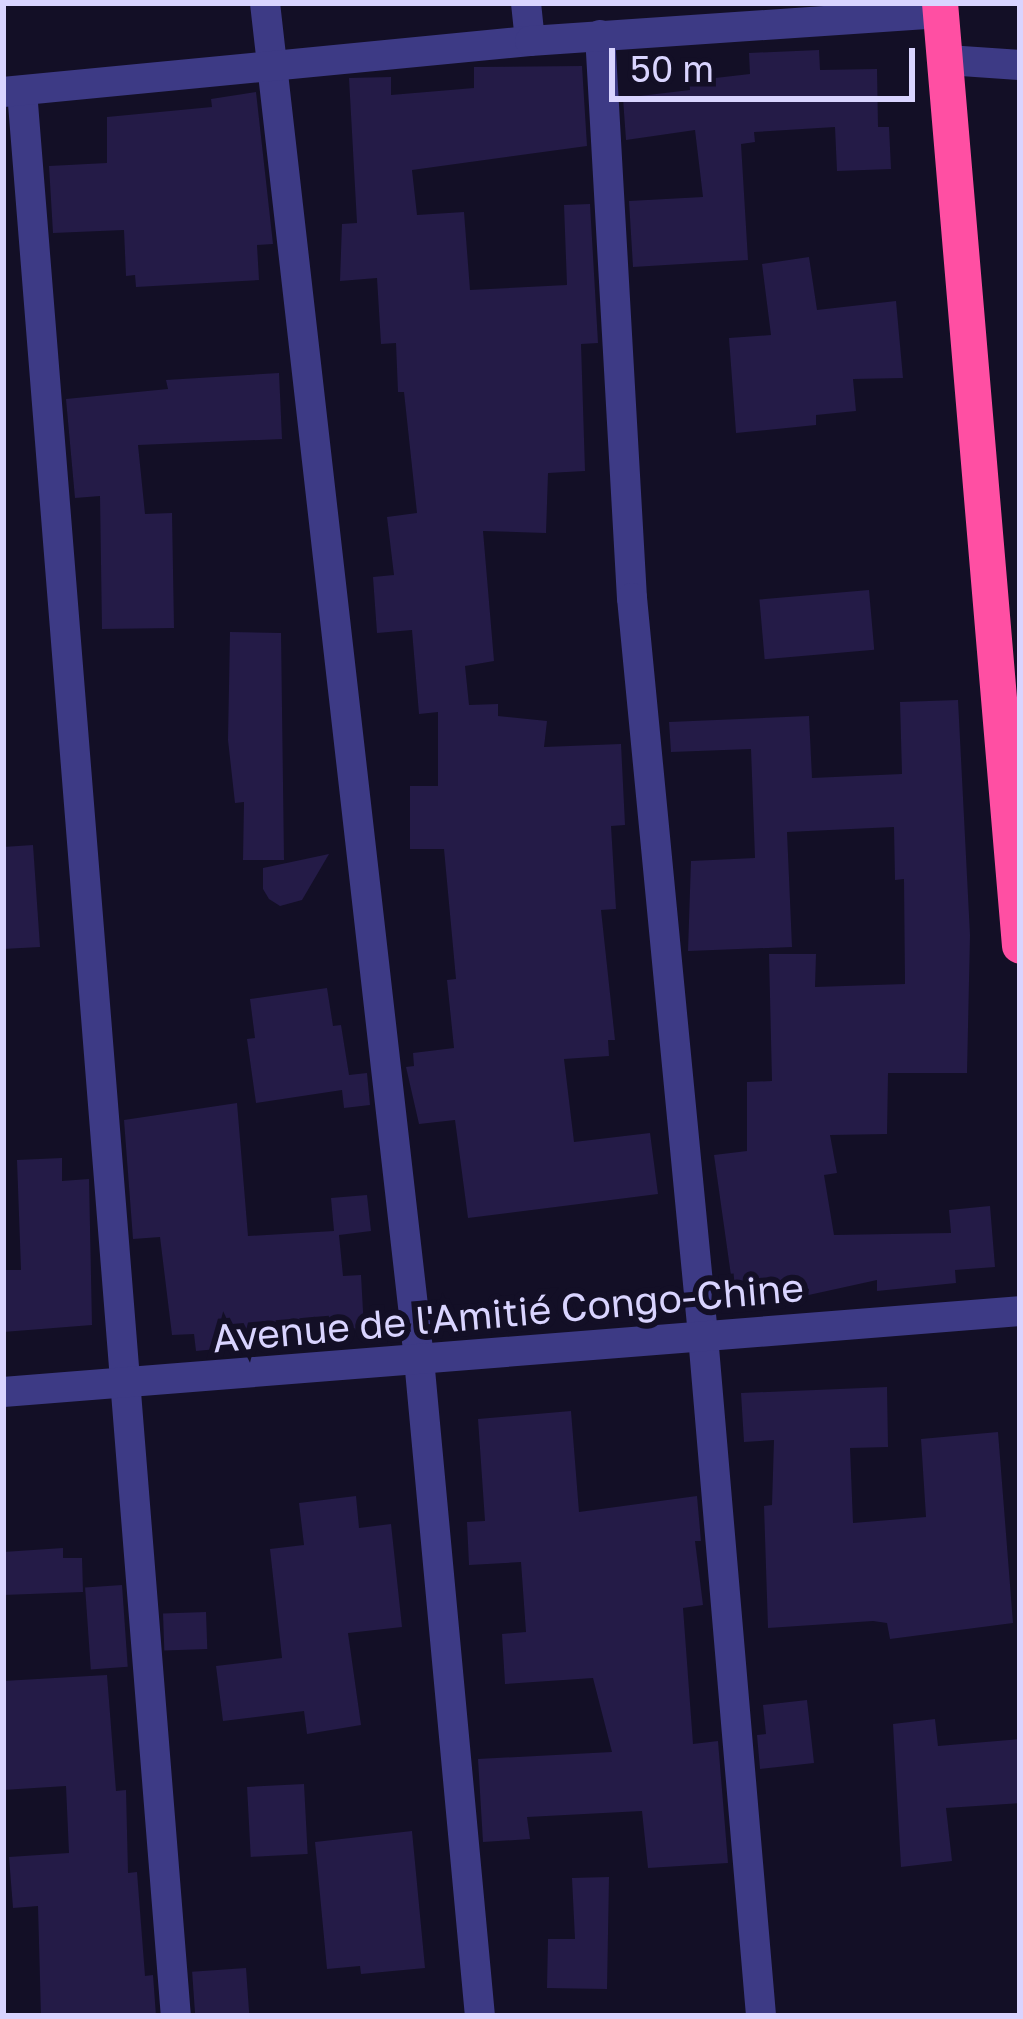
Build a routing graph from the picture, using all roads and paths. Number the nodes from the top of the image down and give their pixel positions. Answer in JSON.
{"nodes":[{"id":1,"x":265,"y":3,"type":"edge"},
{"id":2,"x":526,"y":3,"type":"edge"},
{"id":3,"x":940,"y":8,"type":"edge"},
{"id":4,"x":600,"y":35,"type":"junction"},
{"id":5,"x":530,"y":41,"type":"junction"},
{"id":6,"x":946,"y":60,"type":"junction"},
{"id":7,"x":1020,"y":65,"type":"edge"},
{"id":8,"x":275,"y":68,"type":"junction"},
{"id":9,"x":13,"y":92,"type":"edge"},
{"id":10,"x":1020,"y":946,"type":"edge"},
{"id":11,"x":1020,"y":1311,"type":"edge"},
{"id":12,"x":704,"y":1336,"type":"junction"},
{"id":13,"x":419,"y":1359,"type":"junction"},
{"id":14,"x":122,"y":1382,"type":"junction"},
{"id":15,"x":3,"y":1392,"type":"edge"},
{"id":16,"x":176,"y":2016,"type":"edge"},
{"id":17,"x":480,"y":2016,"type":"edge"},
{"id":18,"x":761,"y":2016,"type":"edge"}],
"edges":[{"from":1,"to":8,"type":"street"},
{"from":2,"to":5,"type":"street"},
{"from":3,"to":4,"type":"street"},
{"from":3,"to":6,"type":"highway"},
{"from":4,"to":5,"type":"street"},
{"from":4,"to":12,"type":"street"},
{"from":5,"to":8,"type":"street"},
{"from":6,"to":7,"type":"street"},
{"from":6,"to":10,"type":"highway"},
{"from":8,"to":9,"type":"street"},
{"from":8,"to":13,"type":"street"},
{"from":9,"to":14,"type":"street"},
{"from":11,"to":12,"type":"street","name":"Avenue de l'Amitié Congo-Chine"},
{"from":12,"to":13,"type":"street","name":"Avenue de l'Amitié Congo-Chine"},
{"from":12,"to":18,"type":"street"},
{"from":13,"to":14,"type":"street","name":"Avenue de l'Amitié Congo-Chine"},
{"from":13,"to":17,"type":"street"},
{"from":14,"to":15,"type":"street","name":"Avenue de l'Amitié Congo-Chine"},
{"from":14,"to":16,"type":"street"}]}
